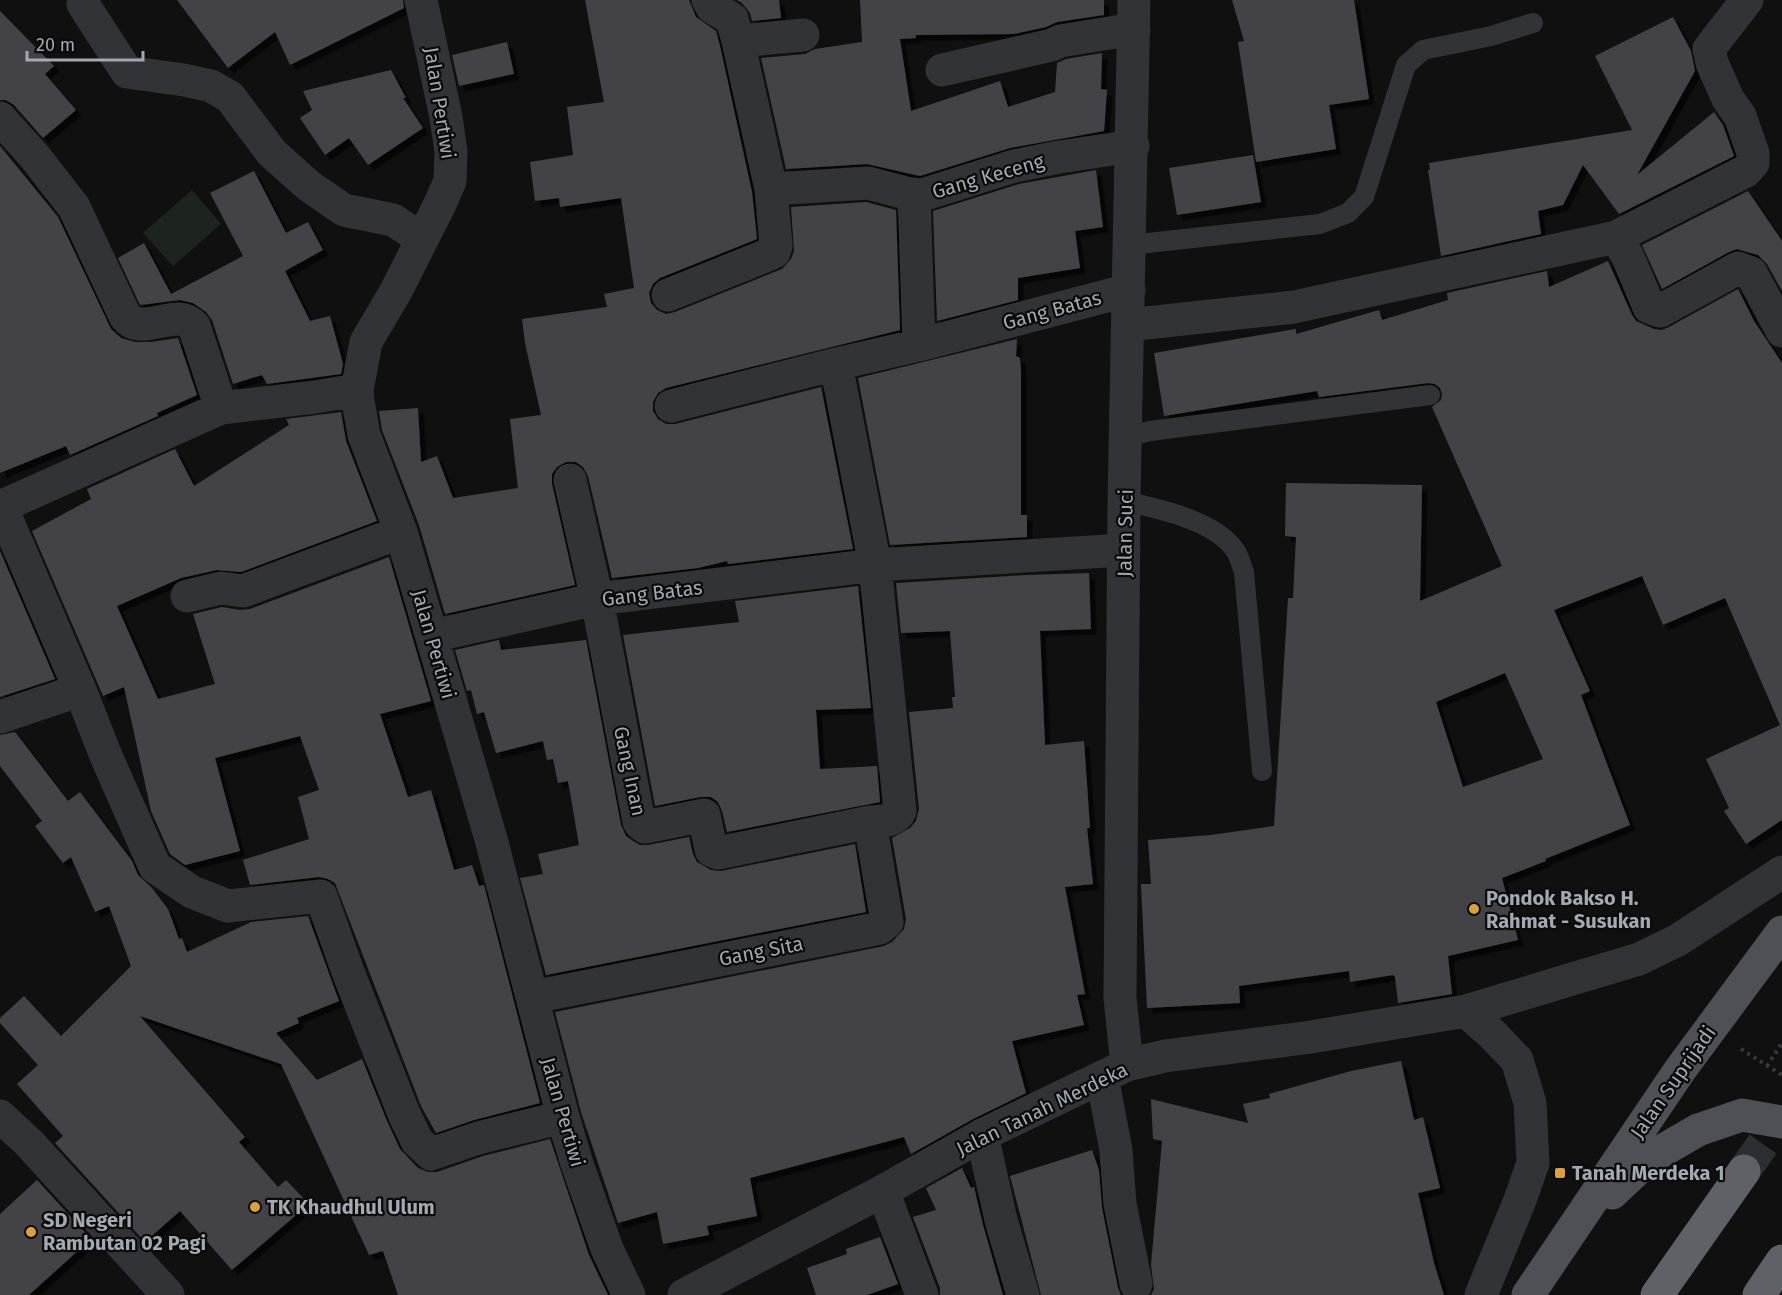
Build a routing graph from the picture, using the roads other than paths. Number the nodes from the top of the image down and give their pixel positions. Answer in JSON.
{"nodes":[{"id":1,"x":421,"y":0,"type":"edge"},
{"id":2,"x":708,"y":0,"type":"edge"},
{"id":3,"x":1747,"y":0,"type":"edge"},
{"id":4,"x":83,"y":4,"type":"dead end"},
{"id":5,"x":1134,"y":14,"type":"edge"},
{"id":6,"x":1533,"y":23,"type":"dead end"},
{"id":7,"x":803,"y":34,"type":"dead end"},
{"id":8,"x":738,"y":41,"type":"junction"},
{"id":9,"x":942,"y":70,"type":"dead end"},
{"id":10,"x":0,"y":118,"type":"edge"},
{"id":11,"x":1133,"y":146,"type":"junction"},
{"id":12,"x":771,"y":189,"type":"junction"},
{"id":13,"x":914,"y":194,"type":"junction"},
{"id":14,"x":1616,"y":237,"type":"junction"},
{"id":15,"x":422,"y":239,"type":"junction"},
{"id":16,"x":1130,"y":245,"type":"junction"},
{"id":17,"x":1129,"y":290,"type":"junction"},
{"id":18,"x":669,"y":295,"type":"dead end"},
{"id":19,"x":1128,"y":325,"type":"junction"},
{"id":20,"x":1782,"y":331,"type":"edge"},
{"id":21,"x":919,"y":345,"type":"junction"},
{"id":22,"x":836,"y":364,"type":"junction"},
{"id":23,"x":357,"y":390,"type":"junction"},
{"id":24,"x":1430,"y":395,"type":"dead end"},
{"id":25,"x":671,"y":406,"type":"dead end"},
{"id":26,"x":221,"y":408,"type":"junction"},
{"id":27,"x":1126,"y":437,"type":"junction"},
{"id":28,"x":570,"y":480,"type":"dead end"},
{"id":29,"x":1124,"y":501,"type":"junction"},
{"id":30,"x":0,"y":506,"type":"edge"},
{"id":31,"x":401,"y":532,"type":"junction"},
{"id":32,"x":1124,"y":550,"type":"junction"},
{"id":33,"x":875,"y":565,"type":"junction"},
{"id":34,"x":187,"y":596,"type":"dead end"},
{"id":35,"x":597,"y":599,"type":"junction"},
{"id":36,"x":432,"y":636,"type":"junction"},
{"id":37,"x":80,"y":690,"type":"junction"},
{"id":38,"x":0,"y":717,"type":"edge"},
{"id":39,"x":1262,"y":771,"type":"dead end"},
{"id":40,"x":870,"y":822,"type":"junction"},
{"id":41,"x":1782,"y":872,"type":"edge"},
{"id":42,"x":1782,"y":932,"type":"edge"},
{"id":43,"x":533,"y":997,"type":"junction"},
{"id":44,"x":1466,"y":1011,"type":"junction"},
{"id":45,"x":1115,"y":1071,"type":"junction"},
{"id":46,"x":0,"y":1116,"type":"edge"},
{"id":47,"x":562,"y":1117,"type":"junction"},
{"id":48,"x":1782,"y":1122,"type":"edge"},
{"id":49,"x":982,"y":1135,"type":"junction"},
{"id":50,"x":1744,"y":1171,"type":"tunnel mouth"},
{"id":51,"x":883,"y":1191,"type":"junction"},
{"id":52,"x":1571,"y":1231,"type":"junction"},
{"id":53,"x":1782,"y":1261,"type":"edge"},
{"id":54,"x":1136,"y":1284,"type":"dead end"},
{"id":55,"x":698,"y":1291,"type":"edge"},
{"id":56,"x":168,"y":1295,"type":"edge"},
{"id":57,"x":629,"y":1295,"type":"edge"},
{"id":58,"x":922,"y":1295,"type":"edge"},
{"id":59,"x":1023,"y":1295,"type":"edge"},
{"id":60,"x":1481,"y":1295,"type":"edge"},
{"id":61,"x":1528,"y":1295,"type":"edge"},
{"id":62,"x":1657,"y":1295,"type":"edge"},
{"id":63,"x":1759,"y":1295,"type":"edge"}],
"edges":[{"from":1,"to":15,"type":"street","name":"Jalan Pertiwi"},
{"from":2,"to":8,"type":"street"},
{"from":3,"to":14,"type":"street"},
{"from":4,"to":15,"type":"street"},
{"from":5,"to":9,"type":"street"},
{"from":5,"to":11,"type":"street","name":"Jalan Suci"},
{"from":6,"to":16,"type":"lane"},
{"from":7,"to":8,"type":"street"},
{"from":8,"to":12,"type":"street"},
{"from":10,"to":26,"type":"street"},
{"from":11,"to":13,"type":"street","name":"Gang Keceng"},
{"from":11,"to":16,"type":"street","name":"Jalan Suci"},
{"from":12,"to":13,"type":"street","name":"Gang Keceng"},
{"from":12,"to":18,"type":"street"},
{"from":13,"to":21,"type":"street"},
{"from":14,"to":19,"type":"street"},
{"from":14,"to":20,"type":"street"},
{"from":15,"to":23,"type":"street","name":"Jalan Pertiwi"},
{"from":16,"to":17,"type":"street","name":"Jalan Suci"},
{"from":17,"to":19,"type":"street","name":"Jalan Suci"},
{"from":17,"to":21,"type":"street","name":"Gang Batas"},
{"from":19,"to":27,"type":"street","name":"Jalan Suci"},
{"from":21,"to":22,"type":"street","name":"Gang Batas"},
{"from":22,"to":25,"type":"street","name":"Gang Batas"},
{"from":22,"to":33,"type":"street"},
{"from":23,"to":26,"type":"street"},
{"from":23,"to":31,"type":"street","name":"Jalan Pertiwi"},
{"from":24,"to":27,"type":"lane"},
{"from":26,"to":30,"type":"street"},
{"from":27,"to":29,"type":"street","name":"Jalan Suci"},
{"from":28,"to":35,"type":"street"},
{"from":29,"to":32,"type":"street","name":"Jalan Suci"},
{"from":29,"to":39,"type":"lane"},
{"from":30,"to":37,"type":"street"},
{"from":31,"to":34,"type":"street"},
{"from":31,"to":36,"type":"street","name":"Jalan Pertiwi"},
{"from":32,"to":33,"type":"street","name":"Gang Batas"},
{"from":32,"to":45,"type":"street","name":"Jalan Suci"},
{"from":33,"to":35,"type":"street","name":"Gang Batas"},
{"from":33,"to":40,"type":"street"},
{"from":35,"to":36,"type":"street","name":"Gang Batas"},
{"from":35,"to":40,"type":"street","name":"Gang Inan"},
{"from":36,"to":43,"type":"street","name":"Jalan Pertiwi"},
{"from":37,"to":38,"type":"street"},
{"from":37,"to":47,"type":"street"},
{"from":40,"to":43,"type":"street","name":"Gang Sita"},
{"from":41,"to":44,"type":"street","name":"Jalan Tanah Merdeka"},
{"from":42,"to":52,"type":"main road","name":"Jalan Suprijadi"},
{"from":43,"to":47,"type":"street","name":"Jalan Pertiwi"},
{"from":44,"to":45,"type":"street","name":"Jalan Tanah Merdeka"},
{"from":44,"to":60,"type":"street"},
{"from":45,"to":49,"type":"street","name":"Jalan Tanah Merdeka"},
{"from":45,"to":54,"type":"street","name":"Jalan Suci"},
{"from":46,"to":56,"type":"street"},
{"from":47,"to":57,"type":"street","name":"Jalan Pertiwi"},
{"from":48,"to":52,"type":"main road"},
{"from":49,"to":51,"type":"street","name":"Jalan Tanah Merdeka"},
{"from":49,"to":59,"type":"street"},
{"from":50,"to":62,"type":"highway"},
{"from":51,"to":55,"type":"street","name":"Jalan Tanah Merdeka"},
{"from":51,"to":58,"type":"street"},
{"from":52,"to":61,"type":"main road","name":"Jalan Suprijadi"},
{"from":53,"to":63,"type":"highway"}]}
